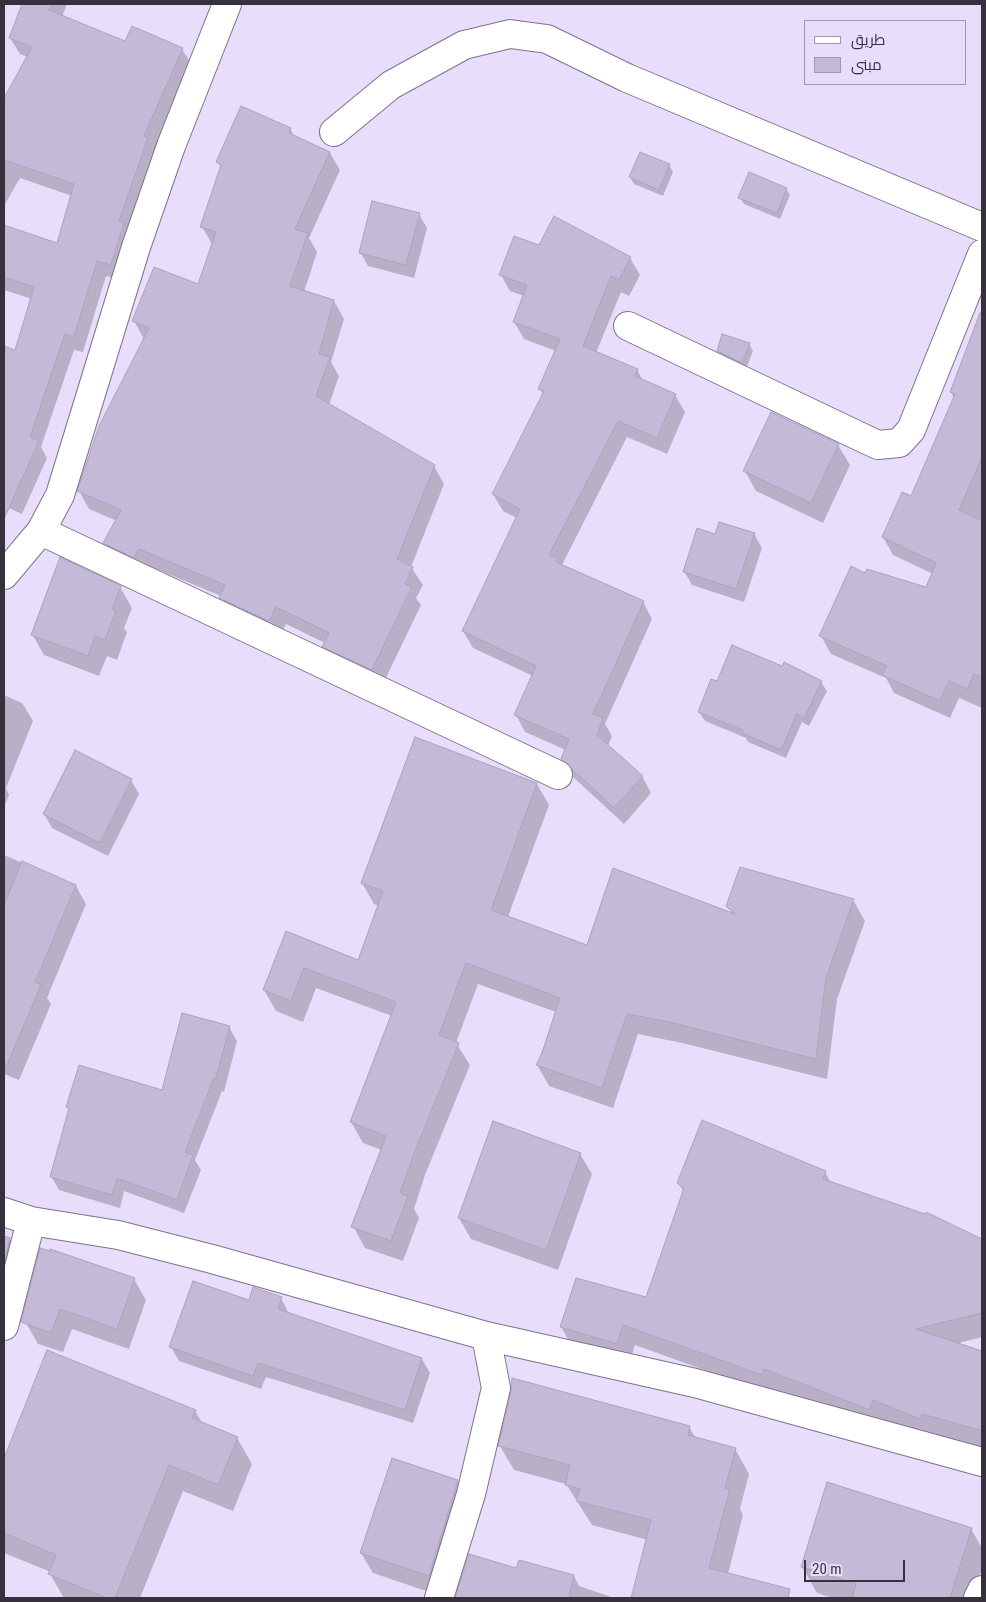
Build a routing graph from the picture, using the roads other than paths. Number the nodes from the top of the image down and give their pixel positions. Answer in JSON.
{"nodes":[{"id":1,"x":227,"y":4,"type":"edge"},
{"id":2,"x":334,"y":132,"type":"dead end"},
{"id":3,"x":982,"y":227,"type":"edge"},
{"id":4,"x":982,"y":254,"type":"edge"},
{"id":5,"x":628,"y":326,"type":"dead end"},
{"id":6,"x":41,"y":531,"type":"junction"},
{"id":7,"x":4,"y":575,"type":"edge"},
{"id":8,"x":558,"y":775,"type":"dead end"},
{"id":9,"x":4,"y":1212,"type":"edge"},
{"id":10,"x":31,"y":1220,"type":"junction"},
{"id":11,"x":4,"y":1326,"type":"edge"},
{"id":12,"x":486,"y":1336,"type":"junction"},
{"id":13,"x":982,"y":1462,"type":"edge"},
{"id":14,"x":982,"y":1590,"type":"edge"},
{"id":15,"x":439,"y":1598,"type":"edge"},
{"id":16,"x":978,"y":1598,"type":"edge"}],
"edges":[{"from":1,"to":6,"type":"street"},
{"from":2,"to":3,"type":"street"},
{"from":4,"to":5,"type":"street"},
{"from":6,"to":7,"type":"street"},
{"from":6,"to":8,"type":"street"},
{"from":9,"to":10,"type":"street"},
{"from":10,"to":11,"type":"street"},
{"from":10,"to":12,"type":"street"},
{"from":12,"to":13,"type":"street"},
{"from":12,"to":15,"type":"street"},
{"from":14,"to":16,"type":"street"}]}
